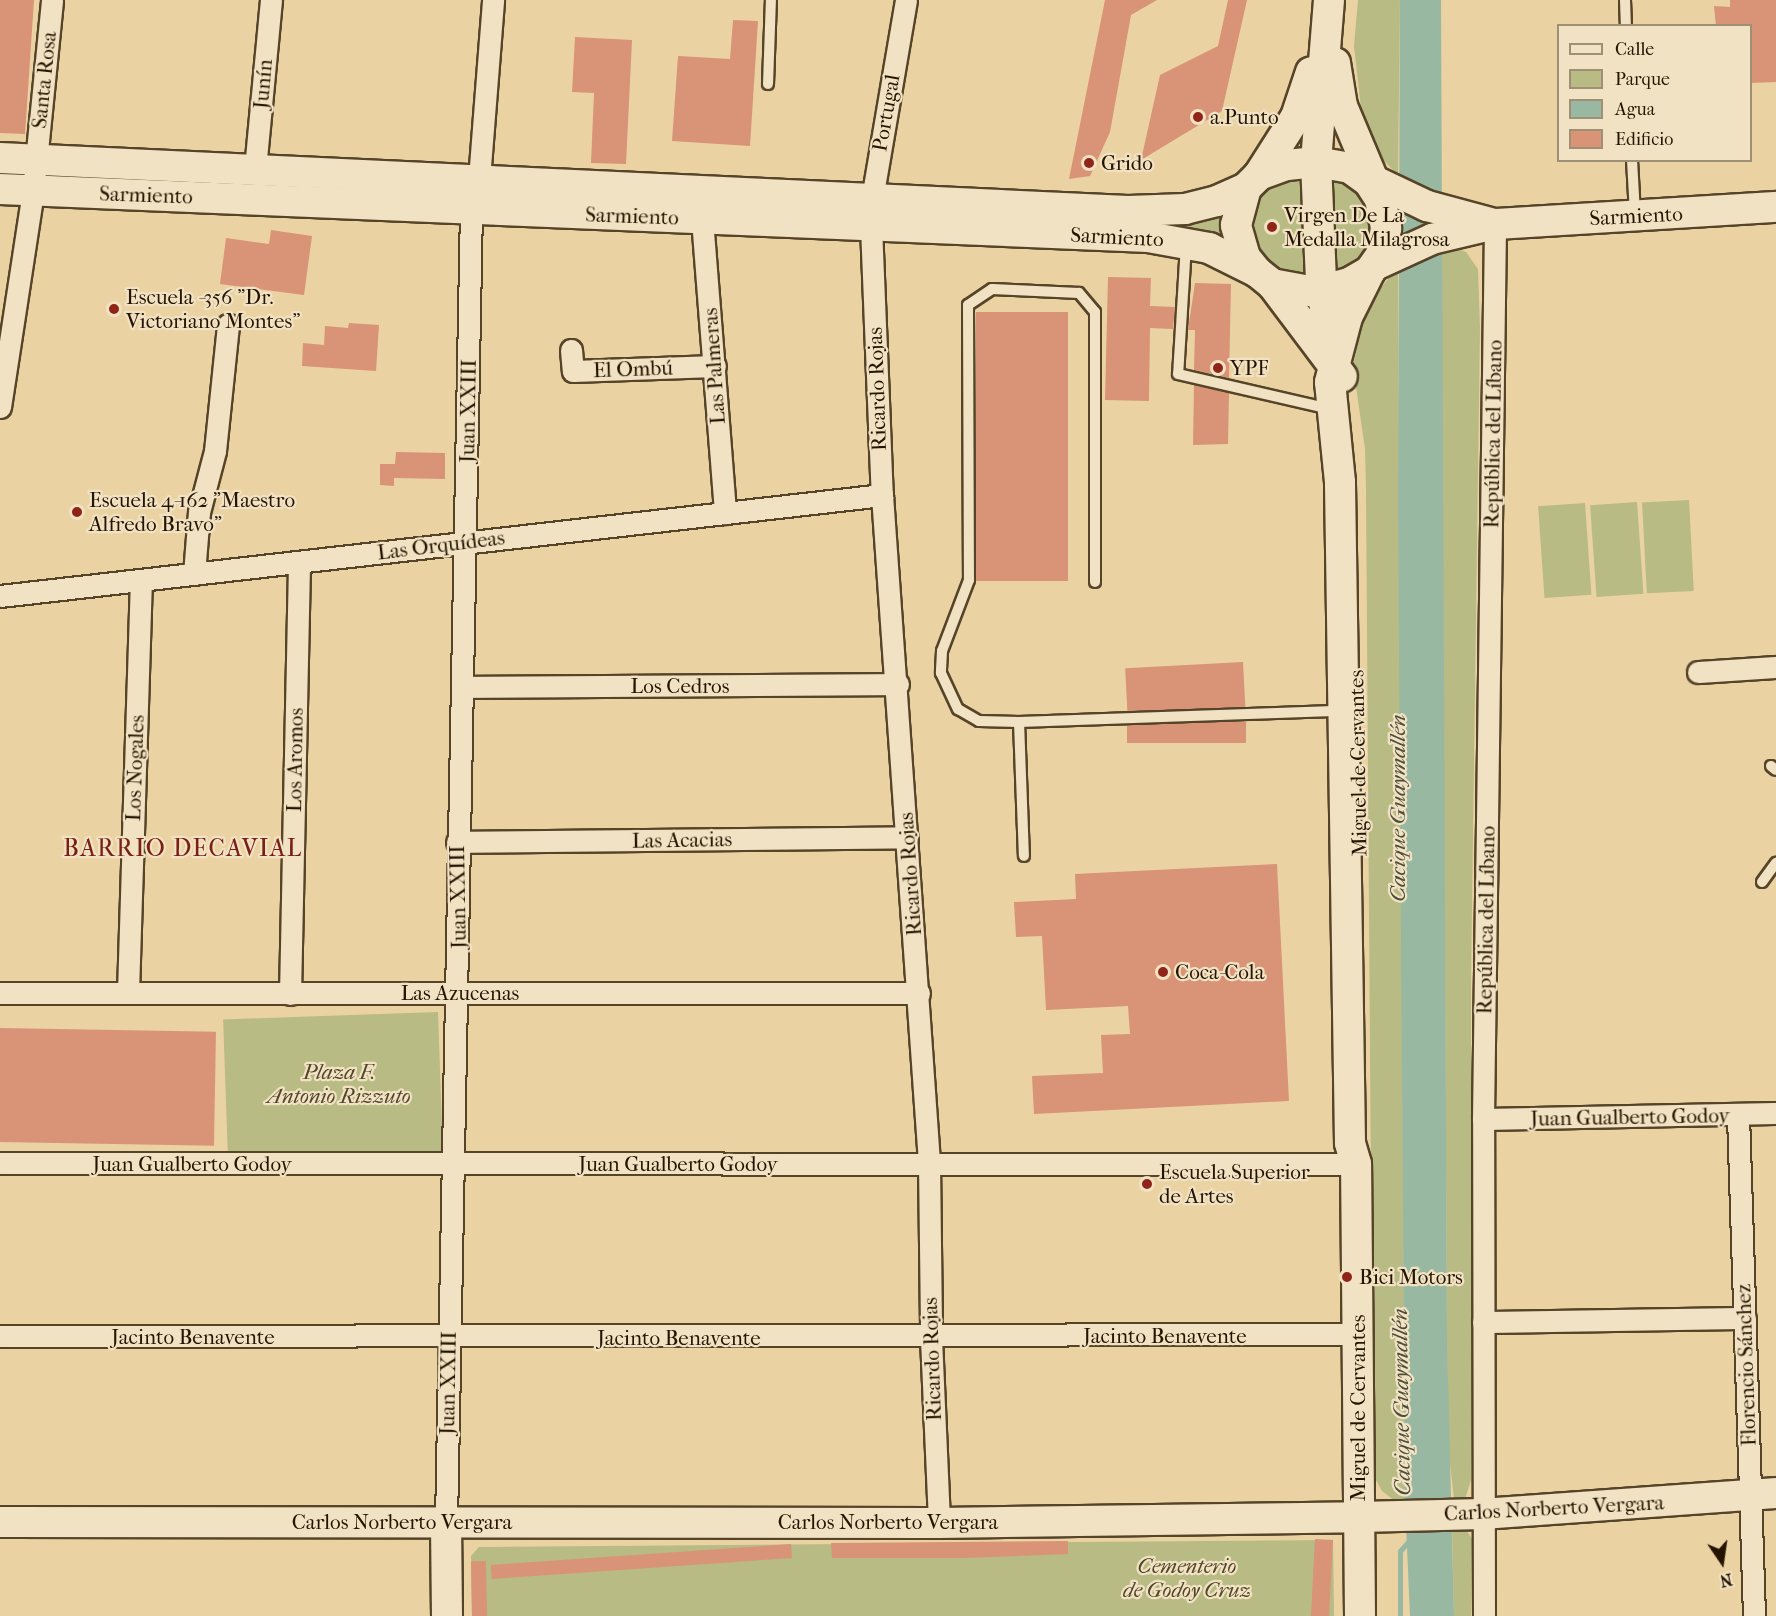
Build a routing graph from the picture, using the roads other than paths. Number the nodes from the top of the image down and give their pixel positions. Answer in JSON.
{"nodes":[{"id":1,"x":52,"y":0,"type":"edge"},
{"id":2,"x":271,"y":0,"type":"edge"},
{"id":3,"x":493,"y":0,"type":"edge"},
{"id":4,"x":771,"y":0,"type":"edge"},
{"id":5,"x":906,"y":0,"type":"edge"},
{"id":6,"x":1329,"y":0,"type":"edge"},
{"id":7,"x":1625,"y":0,"type":"edge"},
{"id":8,"x":1626,"y":24,"type":"edge"},
{"id":9,"x":1328,"y":31,"type":"junction"},
{"id":10,"x":768,"y":84,"type":"dead end"},
{"id":11,"x":0,"y":158,"type":"edge"},
{"id":12,"x":36,"y":160,"type":"junction"},
{"id":13,"x":1316,"y":162,"type":"junction"},
{"id":14,"x":1632,"y":162,"type":"edge"},
{"id":15,"x":255,"y":169,"type":"junction"},
{"id":16,"x":479,"y":179,"type":"junction"},
{"id":17,"x":1252,"y":182,"type":"junction"},
{"id":18,"x":1378,"y":183,"type":"junction"},
{"id":19,"x":0,"y":189,"type":"edge"},
{"id":20,"x":33,"y":191,"type":"junction"},
{"id":21,"x":1776,"y":207,"type":"edge"},
{"id":22,"x":471,"y":209,"type":"junction"},
{"id":23,"x":871,"y":212,"type":"junction"},
{"id":24,"x":1635,"y":216,"type":"junction"},
{"id":25,"x":702,"y":219,"type":"junction"},
{"id":26,"x":1441,"y":223,"type":"junction"},
{"id":27,"x":1495,"y":224,"type":"junction"},
{"id":28,"x":1186,"y":242,"type":"junction"},
{"id":29,"x":1381,"y":264,"type":"junction"},
{"id":30,"x":1264,"y":278,"type":"junction"},
{"id":31,"x":1322,"y":291,"type":"junction"},
{"id":32,"x":228,"y":325,"type":"dead end"},
{"id":33,"x":571,"y":350,"type":"dead end"},
{"id":34,"x":1333,"y":365,"type":"junction"},
{"id":35,"x":715,"y":366,"type":"junction"},
{"id":36,"x":0,"y":407,"type":"edge"},
{"id":37,"x":1333,"y":409,"type":"junction"},
{"id":38,"x":882,"y":495,"type":"junction"},
{"id":39,"x":725,"y":513,"type":"junction"},
{"id":40,"x":466,"y":543,"type":"junction"},
{"id":41,"x":299,"y":562,"type":"junction"},
{"id":42,"x":194,"y":574,"type":"junction"},
{"id":43,"x":141,"y":580,"type":"junction"},
{"id":44,"x":1095,"y":582,"type":"dead end"},
{"id":45,"x":0,"y":596,"type":"edge"},
{"id":46,"x":1776,"y":667,"type":"edge"},
{"id":47,"x":1698,"y":672,"type":"dead end"},
{"id":48,"x":898,"y":684,"type":"junction"},
{"id":49,"x":462,"y":687,"type":"junction"},
{"id":50,"x":1344,"y":711,"type":"junction"},
{"id":51,"x":1019,"y":722,"type":"junction"},
{"id":52,"x":906,"y":837,"type":"junction"},
{"id":53,"x":457,"y":842,"type":"junction"},
{"id":54,"x":1024,"y":856,"type":"dead end"},
{"id":55,"x":1776,"y":863,"type":"edge"},
{"id":56,"x":1762,"y":882,"type":"dead end"},
{"id":57,"x":128,"y":992,"type":"junction"},
{"id":58,"x":459,"y":992,"type":"junction"},
{"id":59,"x":0,"y":993,"type":"edge"},
{"id":60,"x":919,"y":993,"type":"junction"},
{"id":61,"x":290,"y":994,"type":"junction"},
{"id":62,"x":1776,"y":1113,"type":"edge"},
{"id":63,"x":1738,"y":1115,"type":"junction"},
{"id":64,"x":1483,"y":1119,"type":"junction"},
{"id":65,"x":929,"y":1162,"type":"junction"},
{"id":66,"x":0,"y":1163,"type":"edge"},
{"id":67,"x":1356,"y":1164,"type":"junction"},
{"id":68,"x":454,"y":1165,"type":"junction"},
{"id":69,"x":1745,"y":1318,"type":"junction"},
{"id":70,"x":1483,"y":1323,"type":"junction"},
{"id":71,"x":1358,"y":1334,"type":"junction"},
{"id":72,"x":0,"y":1336,"type":"edge"},
{"id":73,"x":449,"y":1338,"type":"junction"},
{"id":74,"x":931,"y":1338,"type":"junction"},
{"id":75,"x":1763,"y":1494,"type":"edge"},
{"id":76,"x":1484,"y":1514,"type":"junction"},
{"id":77,"x":1359,"y":1517,"type":"junction"},
{"id":78,"x":0,"y":1522,"type":"edge"},
{"id":79,"x":446,"y":1522,"type":"junction"},
{"id":80,"x":939,"y":1523,"type":"junction"},
{"id":81,"x":447,"y":1616,"type":"edge"},
{"id":82,"x":1360,"y":1616,"type":"edge"},
{"id":83,"x":1484,"y":1616,"type":"edge"},
{"id":84,"x":1754,"y":1616,"type":"edge"}],
"edges":[{"from":1,"to":12,"type":"street","name":"Santa Rosa"},
{"from":2,"to":15,"type":"street","name":"Junín"},
{"from":3,"to":16,"type":"street","name":"Juan XXIII"},
{"from":4,"to":10,"type":"lane"},
{"from":5,"to":23,"type":"street","name":"Portugal"},
{"from":6,"to":9,"type":"main road","name":"Miguel de Cervantes"},
{"from":7,"to":8,"type":"lane"},
{"from":9,"to":13,"type":"main road","name":"Miguel de Cervantes"},
{"from":9,"to":17,"type":"main road","name":"Miguel de Cervantes"},
{"from":9,"to":18,"type":"main road","name":"Miguel de Cervantes"},
{"from":11,"to":12,"type":"main road","name":"Sarmiento"},
{"from":12,"to":15,"type":"main road","name":"Sarmiento"},
{"from":12,"to":20,"type":"street","name":"Santa Rosa"},
{"from":13,"to":17,"type":"main road","name":"Sarmiento"},
{"from":13,"to":18,"type":"main road","name":"Sarmiento"},
{"from":13,"to":31,"type":"main road","name":"Miguel de Cervantes"},
{"from":14,"to":24,"type":"lane"},
{"from":15,"to":16,"type":"main road","name":"Sarmiento"},
{"from":16,"to":22,"type":"street","name":"Juan XXIII"},
{"from":16,"to":23,"type":"main road","name":"Sarmiento"},
{"from":17,"to":23,"type":"main road","name":"Sarmiento"},
{"from":17,"to":30,"type":"main road","name":"Miguel de Cervantes"},
{"from":18,"to":26,"type":"main road","name":"Sarmiento"},
{"from":18,"to":29,"type":"main road","name":"Miguel de Cervantes"},
{"from":19,"to":20,"type":"main road","name":"Sarmiento"},
{"from":20,"to":22,"type":"main road","name":"Sarmiento"},
{"from":20,"to":36,"type":"street","name":"Santa Rosa"},
{"from":21,"to":24,"type":"main road","name":"Sarmiento"},
{"from":22,"to":25,"type":"main road","name":"Sarmiento"},
{"from":22,"to":40,"type":"street","name":"Juan XXIII"},
{"from":23,"to":25,"type":"main road","name":"Sarmiento"},
{"from":23,"to":28,"type":"main road","name":"Sarmiento"},
{"from":23,"to":38,"type":"street","name":"Ricardo Rojas"},
{"from":24,"to":27,"type":"main road","name":"Sarmiento"},
{"from":25,"to":35,"type":"street","name":"Las Palmeras"},
{"from":26,"to":27,"type":"main road","name":"Sarmiento"},
{"from":26,"to":29,"type":"main road","name":"Sarmiento"},
{"from":27,"to":64,"type":"street","name":"República del Líbano"},
{"from":28,"to":30,"type":"main road","name":"Sarmiento"},
{"from":28,"to":37,"type":"lane"},
{"from":29,"to":31,"type":"main road","name":"Sarmiento"},
{"from":29,"to":34,"type":"main road","name":"Miguel de Cervantes"},
{"from":30,"to":31,"type":"main road"},
{"from":30,"to":34,"type":"main road","name":"Miguel de Cervantes"},
{"from":31,"to":34,"type":"main road","name":"Miguel de Cervantes"},
{"from":32,"to":42,"type":"street"},
{"from":33,"to":35,"type":"street","name":"El Ombú"},
{"from":34,"to":37,"type":"main road","name":"Miguel de Cervantes"},
{"from":34,"to":67,"type":"main road","name":"Miguel de Cervantes"},
{"from":35,"to":39,"type":"street","name":"Las Palmeras"},
{"from":37,"to":50,"type":"main road","name":"Miguel de Cervantes"},
{"from":38,"to":39,"type":"street","name":"Las Orquídeas"},
{"from":38,"to":48,"type":"street","name":"Ricardo Rojas"},
{"from":39,"to":40,"type":"street","name":"Las Orquídeas"},
{"from":40,"to":41,"type":"street","name":"Las Orquídeas"},
{"from":40,"to":49,"type":"street","name":"Juan XXIII"},
{"from":41,"to":42,"type":"street","name":"Las Orquídeas"},
{"from":41,"to":61,"type":"street","name":"Los Aromos"},
{"from":42,"to":43,"type":"street","name":"Las Orquídeas"},
{"from":43,"to":45,"type":"street","name":"Las Orquídeas"},
{"from":43,"to":57,"type":"street","name":"Los Nogales"},
{"from":44,"to":51,"type":"lane"},
{"from":46,"to":47,"type":"street"},
{"from":48,"to":49,"type":"street","name":"Los Cedros"},
{"from":48,"to":52,"type":"street","name":"Ricardo Rojas"},
{"from":49,"to":53,"type":"street","name":"Juan XXIII"},
{"from":50,"to":51,"type":"lane"},
{"from":50,"to":67,"type":"main road","name":"Miguel de Cervantes"},
{"from":51,"to":54,"type":"lane"},
{"from":52,"to":53,"type":"street","name":"Las Acacias"},
{"from":52,"to":60,"type":"street","name":"Ricardo Rojas"},
{"from":53,"to":58,"type":"street","name":"Juan XXIII"},
{"from":55,"to":56,"type":"lane"},
{"from":57,"to":59,"type":"street","name":"Las Azucenas"},
{"from":57,"to":61,"type":"street","name":"Las Azucenas"},
{"from":58,"to":60,"type":"street","name":"Las Azucenas"},
{"from":58,"to":61,"type":"street","name":"Las Azucenas"},
{"from":58,"to":68,"type":"street","name":"Juan XXIII"},
{"from":60,"to":65,"type":"street","name":"Ricardo Rojas"},
{"from":62,"to":63,"type":"street","name":"Juan Gualberto Godoy"},
{"from":63,"to":64,"type":"street","name":"Juan Gualberto Godoy"},
{"from":63,"to":69,"type":"street","name":"Florencio Sánchez"},
{"from":64,"to":70,"type":"street","name":"República del Líbano"},
{"from":65,"to":67,"type":"street","name":"Juan Gualberto Godoy"},
{"from":65,"to":68,"type":"street","name":"Juan Gualberto Godoy"},
{"from":65,"to":74,"type":"street","name":"Ricardo Rojas"},
{"from":66,"to":68,"type":"street","name":"Juan Gualberto Godoy"},
{"from":67,"to":71,"type":"main road","name":"Miguel de Cervantes"},
{"from":68,"to":73,"type":"street","name":"Juan XXIII"},
{"from":69,"to":70,"type":"street"},
{"from":69,"to":75,"type":"street","name":"Florencio Sánchez"},
{"from":70,"to":76,"type":"street","name":"República del Líbano"},
{"from":71,"to":74,"type":"street","name":"Jacinto Benavente"},
{"from":71,"to":77,"type":"main road","name":"Miguel de Cervantes"},
{"from":72,"to":73,"type":"street","name":"Jacinto Benavente"},
{"from":73,"to":74,"type":"street","name":"Jacinto Benavente"},
{"from":73,"to":79,"type":"street","name":"Juan XXIII"},
{"from":74,"to":80,"type":"street","name":"Ricardo Rojas"},
{"from":75,"to":76,"type":"main road","name":"Carlos Norberto Vergara"},
{"from":75,"to":84,"type":"street","name":"Florencio Sánchez"},
{"from":76,"to":77,"type":"main road","name":"Carlos Norberto Vergara"},
{"from":76,"to":83,"type":"street","name":"República del Líbano"},
{"from":77,"to":80,"type":"main road","name":"Carlos Norberto Vergara"},
{"from":77,"to":82,"type":"main road","name":"Miguel de Cervantes"},
{"from":78,"to":79,"type":"main road","name":"Carlos Norberto Vergara"},
{"from":79,"to":80,"type":"main road","name":"Carlos Norberto Vergara"},
{"from":79,"to":81,"type":"main road","name":"Juan XXIII"}]}
